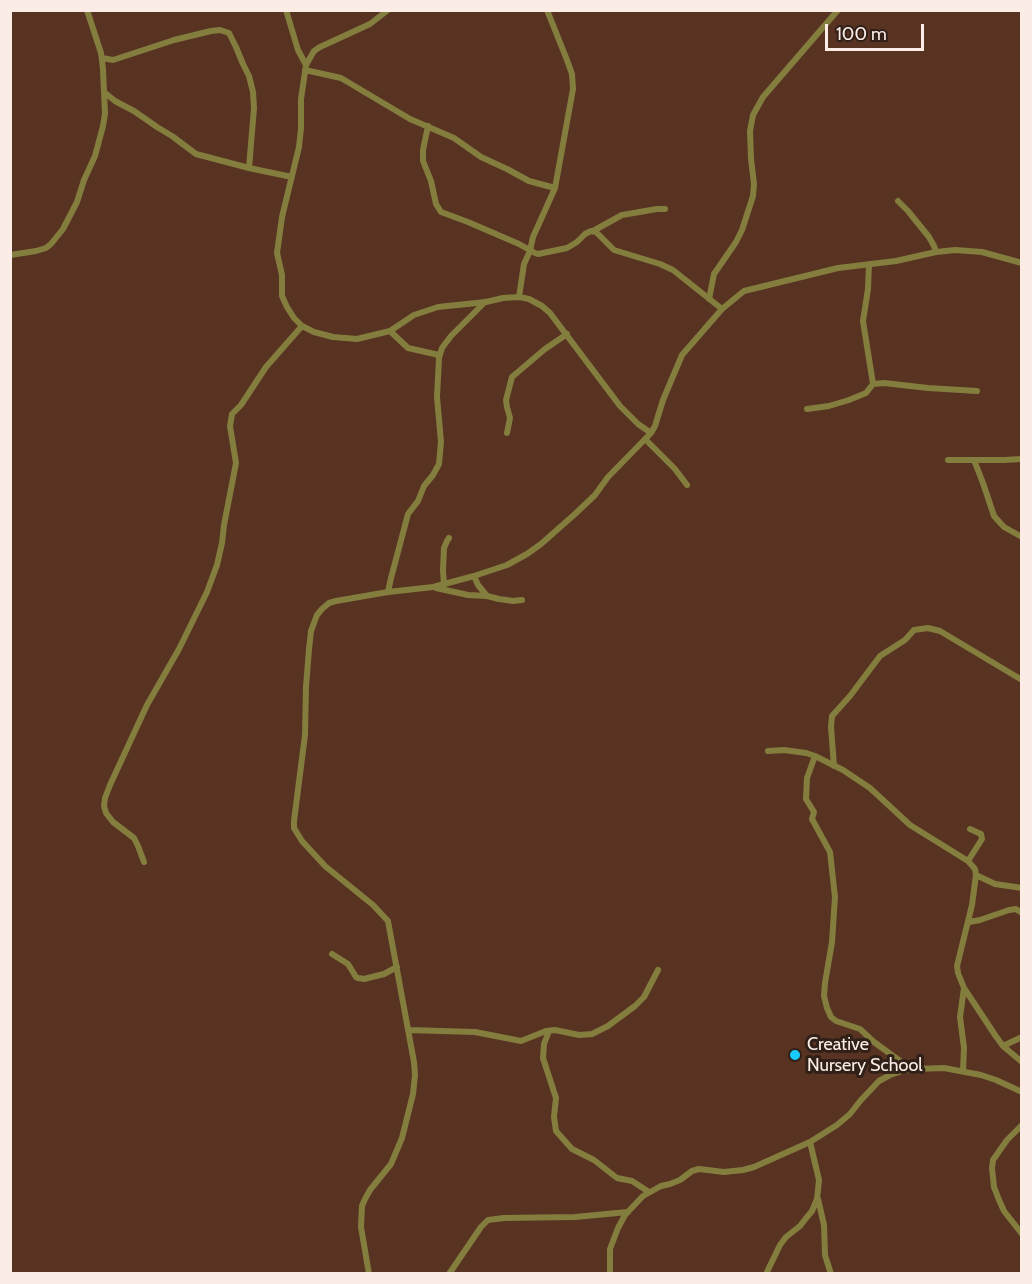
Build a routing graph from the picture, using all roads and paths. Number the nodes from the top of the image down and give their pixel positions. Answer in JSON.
{"nodes":[{"id":1,"x":87,"y":10,"type":"edge"},
{"id":2,"x":286,"y":10,"type":"edge"},
{"id":3,"x":388,"y":10,"type":"edge"},
{"id":4,"x":547,"y":10,"type":"edge"},
{"id":5,"x":838,"y":10,"type":"edge"},
{"id":6,"x":102,"y":58,"type":"junction"},
{"id":7,"x":305,"y":67,"type":"junction"},
{"id":8,"x":104,"y":92,"type":"junction"},
{"id":9,"x":428,"y":126,"type":"junction"},
{"id":10,"x":249,"y":168,"type":"junction"},
{"id":11,"x":292,"y":177,"type":"junction"},
{"id":12,"x":555,"y":188,"type":"junction"},
{"id":13,"x":898,"y":201,"type":"dead end"},
{"id":14,"x":666,"y":209,"type":"dead end"},
{"id":15,"x":593,"y":231,"type":"junction"},
{"id":16,"x":530,"y":251,"type":"junction"},
{"id":17,"x":936,"y":252,"type":"junction"},
{"id":18,"x":10,"y":255,"type":"edge"},
{"id":19,"x":1022,"y":263,"type":"edge"},
{"id":20,"x":869,"y":264,"type":"junction"},
{"id":21,"x":519,"y":297,"type":"junction"},
{"id":22,"x":709,"y":299,"type":"junction"},
{"id":23,"x":486,"y":302,"type":"junction"},
{"id":24,"x":722,"y":309,"type":"junction"},
{"id":25,"x":302,"y":326,"type":"junction"},
{"id":26,"x":390,"y":331,"type":"junction"},
{"id":27,"x":567,"y":334,"type":"junction"},
{"id":28,"x":440,"y":355,"type":"junction"},
{"id":29,"x":873,"y":384,"type":"junction"},
{"id":30,"x":977,"y":391,"type":"dead end"},
{"id":31,"x":807,"y":409,"type":"dead end"},
{"id":32,"x":507,"y":433,"type":"dead end"},
{"id":33,"x":651,"y":433,"type":"junction"},
{"id":34,"x":645,"y":439,"type":"junction"},
{"id":35,"x":1022,"y":459,"type":"edge"},
{"id":36,"x":948,"y":460,"type":"dead end"},
{"id":37,"x":974,"y":460,"type":"junction"},
{"id":38,"x":687,"y":485,"type":"dead end"},
{"id":39,"x":1022,"y":537,"type":"edge"},
{"id":40,"x":449,"y":538,"type":"dead end"},
{"id":41,"x":474,"y":576,"type":"junction"},
{"id":42,"x":444,"y":585,"type":"junction"},
{"id":43,"x":433,"y":587,"type":"junction"},
{"id":44,"x":388,"y":592,"type":"junction"},
{"id":45,"x":487,"y":596,"type":"junction"},
{"id":46,"x":522,"y":600,"type":"dead end"},
{"id":47,"x":1022,"y":680,"type":"edge"},
{"id":48,"x":768,"y":751,"type":"dead end"},
{"id":49,"x":815,"y":756,"type":"junction"},
{"id":50,"x":834,"y":766,"type":"junction"},
{"id":51,"x":970,"y":829,"type":"dead end"},
{"id":52,"x":968,"y":861,"type":"junction"},
{"id":53,"x":144,"y":862,"type":"dead end"},
{"id":54,"x":976,"y":875,"type":"junction"},
{"id":55,"x":1022,"y":888,"type":"edge"},
{"id":56,"x":1022,"y":913,"type":"edge"},
{"id":57,"x":969,"y":922,"type":"junction"},
{"id":58,"x":332,"y":954,"type":"dead end"},
{"id":59,"x":397,"y":967,"type":"junction"},
{"id":60,"x":658,"y":970,"type":"dead end"},
{"id":61,"x":964,"y":988,"type":"junction"},
{"id":62,"x":408,"y":1029,"type":"junction"},
{"id":63,"x":549,"y":1031,"type":"junction"},
{"id":64,"x":1022,"y":1037,"type":"edge"},
{"id":65,"x":1003,"y":1046,"type":"junction"},
{"id":66,"x":1022,"y":1062,"type":"edge"},
{"id":67,"x":911,"y":1069,"type":"junction"},
{"id":68,"x":963,"y":1071,"type":"junction"},
{"id":69,"x":1021,"y":1091,"type":"edge"},
{"id":70,"x":1022,"y":1125,"type":"edge"},
{"id":71,"x":810,"y":1142,"type":"junction"},
{"id":72,"x":649,"y":1192,"type":"junction"},
{"id":73,"x":818,"y":1199,"type":"junction"},
{"id":74,"x":628,"y":1212,"type":"junction"},
{"id":75,"x":1022,"y":1234,"type":"edge"},
{"id":76,"x":369,"y":1274,"type":"edge"},
{"id":77,"x":449,"y":1274,"type":"edge"},
{"id":78,"x":610,"y":1274,"type":"edge"},
{"id":79,"x":766,"y":1274,"type":"edge"},
{"id":80,"x":831,"y":1274,"type":"edge"}],
"edges":[{"from":1,"to":6,"type":"street"},
{"from":2,"to":7,"type":"street"},
{"from":3,"to":7,"type":"street"},
{"from":4,"to":12,"type":"street"},
{"from":5,"to":22,"type":"street"},
{"from":6,"to":8,"type":"street"},
{"from":6,"to":10,"type":"street"},
{"from":7,"to":9,"type":"street"},
{"from":7,"to":11,"type":"street"},
{"from":8,"to":10,"type":"street"},
{"from":8,"to":18,"type":"street"},
{"from":9,"to":12,"type":"street"},
{"from":9,"to":16,"type":"street"},
{"from":10,"to":11,"type":"street"},
{"from":11,"to":25,"type":"street"},
{"from":12,"to":16,"type":"street"},
{"from":13,"to":17,"type":"street"},
{"from":14,"to":15,"type":"street"},
{"from":15,"to":16,"type":"street"},
{"from":15,"to":22,"type":"street"},
{"from":16,"to":21,"type":"street"},
{"from":17,"to":19,"type":"street"},
{"from":17,"to":20,"type":"street"},
{"from":20,"to":24,"type":"street"},
{"from":20,"to":29,"type":"street"},
{"from":21,"to":23,"type":"street"},
{"from":21,"to":27,"type":"street"},
{"from":22,"to":24,"type":"street"},
{"from":23,"to":26,"type":"street"},
{"from":23,"to":28,"type":"street"},
{"from":24,"to":33,"type":"street"},
{"from":25,"to":26,"type":"street"},
{"from":25,"to":53,"type":"street"},
{"from":26,"to":28,"type":"street"},
{"from":27,"to":32,"type":"street"},
{"from":27,"to":33,"type":"street"},
{"from":28,"to":44,"type":"street"},
{"from":29,"to":30,"type":"street"},
{"from":29,"to":31,"type":"street"},
{"from":33,"to":34,"type":"street"},
{"from":34,"to":38,"type":"street"},
{"from":34,"to":41,"type":"street"},
{"from":35,"to":37,"type":"street"},
{"from":36,"to":37,"type":"street"},
{"from":37,"to":39,"type":"street"},
{"from":40,"to":42,"type":"street"},
{"from":41,"to":42,"type":"street"},
{"from":41,"to":45,"type":"street"},
{"from":42,"to":43,"type":"street"},
{"from":43,"to":44,"type":"street"},
{"from":43,"to":45,"type":"street"},
{"from":44,"to":59,"type":"street"},
{"from":45,"to":46,"type":"street"},
{"from":47,"to":50,"type":"street"},
{"from":48,"to":49,"type":"street"},
{"from":49,"to":50,"type":"street"},
{"from":49,"to":67,"type":"street"},
{"from":50,"to":52,"type":"street"},
{"from":51,"to":52,"type":"street"},
{"from":52,"to":54,"type":"street"},
{"from":54,"to":55,"type":"street"},
{"from":54,"to":57,"type":"street"},
{"from":56,"to":57,"type":"street"},
{"from":57,"to":61,"type":"street"},
{"from":58,"to":59,"type":"street"},
{"from":59,"to":62,"type":"street"},
{"from":60,"to":63,"type":"street"},
{"from":61,"to":65,"type":"street"},
{"from":61,"to":68,"type":"street"},
{"from":62,"to":63,"type":"street"},
{"from":62,"to":76,"type":"street"},
{"from":63,"to":72,"type":"street"},
{"from":64,"to":65,"type":"street"},
{"from":65,"to":66,"type":"street"},
{"from":67,"to":68,"type":"street"},
{"from":67,"to":71,"type":"street"},
{"from":68,"to":69,"type":"street"},
{"from":70,"to":75,"type":"street"},
{"from":71,"to":72,"type":"street"},
{"from":71,"to":73,"type":"street"},
{"from":72,"to":74,"type":"street"},
{"from":73,"to":79,"type":"street"},
{"from":73,"to":80,"type":"street"},
{"from":74,"to":77,"type":"street"},
{"from":74,"to":78,"type":"street"}]}
